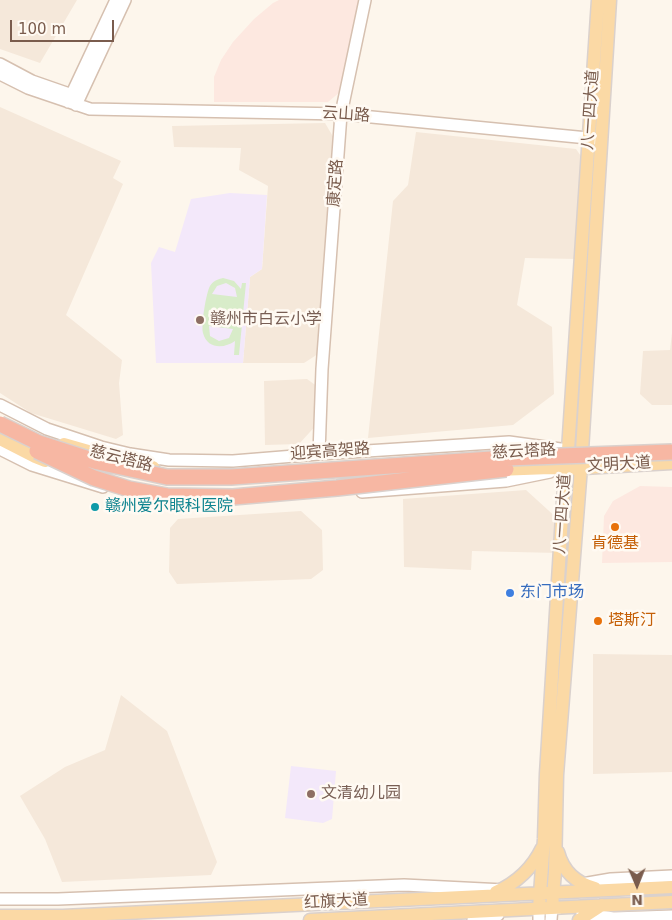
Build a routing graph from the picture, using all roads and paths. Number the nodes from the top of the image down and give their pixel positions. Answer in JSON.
{"nodes":[{"id":1,"x":116,"y":0,"type":"edge"},
{"id":2,"x":125,"y":0,"type":"edge"},
{"id":3,"x":365,"y":0,"type":"edge"},
{"id":4,"x":598,"y":0,"type":"edge"},
{"id":5,"x":610,"y":0,"type":"edge"},
{"id":6,"x":0,"y":64,"type":"edge"},
{"id":7,"x":0,"y":74,"type":"edge"},
{"id":8,"x":74,"y":100,"type":"junction"},
{"id":9,"x":341,"y":114,"type":"junction"},
{"id":10,"x":596,"y":139,"type":"junction"},
{"id":11,"x":0,"y":405,"type":"edge"},
{"id":12,"x":0,"y":416,"type":"edge"},
{"id":13,"x":0,"y":424,"type":"edge"},
{"id":14,"x":0,"y":433,"type":"edge"},
{"id":15,"x":0,"y":439,"type":"edge"},
{"id":16,"x":672,"y":447,"type":"edge"},
{"id":17,"x":0,"y":448,"type":"edge"},
{"id":18,"x":582,"y":448,"type":"junction"},
{"id":19,"x":568,"y":450,"type":"junction"},
{"id":20,"x":36,"y":451,"type":"junction"},
{"id":21,"x":672,"y":452,"type":"edge"},
{"id":22,"x":508,"y":453,"type":"joint"},
{"id":23,"x":319,"y":454,"type":"junction"},
{"id":24,"x":672,"y":458,"type":"edge"},
{"id":25,"x":98,"y":462,"type":"junction"},
{"id":26,"x":672,"y":463,"type":"edge"},
{"id":27,"x":582,"y":467,"type":"junction"},
{"id":28,"x":566,"y":468,"type":"junction"},
{"id":29,"x":506,"y":469,"type":"joint"},
{"id":30,"x":186,"y":471,"type":"junction"},
{"id":31,"x":85,"y":474,"type":"junction"},
{"id":32,"x":550,"y":838,"type":"junction"},
{"id":33,"x":672,"y":876,"type":"edge"},
{"id":34,"x":582,"y":884,"type":"junction"},
{"id":35,"x":672,"y":887,"type":"edge"},
{"id":36,"x":607,"y":889,"type":"junction"},
{"id":37,"x":494,"y":892,"type":"junction"},
{"id":38,"x":547,"y":892,"type":"junction"},
{"id":39,"x":0,"y":899,"type":"edge"},
{"id":40,"x":672,"y":902,"type":"edge"},
{"id":41,"x":602,"y":905,"type":"junction"},
{"id":42,"x":543,"y":911,"type":"edge"},
{"id":43,"x":477,"y":915,"type":"edge"},
{"id":44,"x":0,"y":916,"type":"edge"},
{"id":45,"x":672,"y":916,"type":"edge"},
{"id":46,"x":507,"y":917,"type":"edge"},
{"id":47,"x":582,"y":917,"type":"edge"},
{"id":48,"x":310,"y":920,"type":"edge"},
{"id":49,"x":551,"y":920,"type":"edge"}],
"edges":[{"from":1,"to":8,"type":"street"},
{"from":2,"to":8,"type":"street"},
{"from":3,"to":9,"type":"street","name":"康定路"},
{"from":4,"to":10,"type":"main road","name":"八一四大道"},
{"from":5,"to":10,"type":"main road","name":"八一四大道"},
{"from":6,"to":8,"type":"street","name":"云山路"},
{"from":7,"to":8,"type":"street","name":"云山路"},
{"from":8,"to":9,"type":"street","name":"云山路"},
{"from":9,"to":10,"type":"street","name":"云山路"},
{"from":9,"to":23,"type":"street","name":"康定路"},
{"from":10,"to":18,"type":"main road","name":"八一四大道"},
{"from":10,"to":19,"type":"main road","name":"八一四大道"},
{"from":11,"to":23,"type":"street","name":"慈云塔路"},
{"from":12,"to":30,"type":"main road","name":"慈云塔路"},
{"from":13,"to":25,"type":"highway","name":"迎宾高架路","bridge":true},
{"from":14,"to":20,"type":"highway","name":"迎宾高架路"},
{"from":15,"to":31,"type":"main road","name":"慈云塔路"},
{"from":16,"to":18,"type":"main road","name":"文明大道"},
{"from":17,"to":28,"type":"street","name":"慈云塔路"},
{"from":18,"to":19,"type":"main road","name":"文明大道"},
{"from":18,"to":27,"type":"main road","name":"八一四大道"},
{"from":19,"to":22,"type":"main road","name":"慈云塔路"},
{"from":19,"to":23,"type":"street","name":"慈云塔路"},
{"from":19,"to":28,"type":"main road","name":"八一四大道"},
{"from":20,"to":24,"type":"highway","name":"迎宾高架路","bridge":true},
{"from":20,"to":31,"type":"highway","bridge":true},
{"from":21,"to":25,"type":"highway","name":"迎宾高架路","bridge":true},
{"from":22,"to":30,"type":"highway"},
{"from":25,"to":30,"type":"highway","bridge":true},
{"from":26,"to":27,"type":"main road","name":"文明大道"},
{"from":27,"to":28,"type":"main road","name":"文明大道"},
{"from":27,"to":32,"type":"main road","name":"八一四大道"},
{"from":28,"to":29,"type":"main road","name":"慈云塔路"},
{"from":28,"to":32,"type":"main road","name":"八一四大道"},
{"from":29,"to":31,"type":"highway","bridge":true},
{"from":32,"to":34,"type":"main road"},
{"from":32,"to":37,"type":"main road"},
{"from":32,"to":38,"type":"main road","name":"八一四大道"},
{"from":33,"to":34,"type":"street"},
{"from":34,"to":36,"type":"main road"},
{"from":34,"to":38,"type":"street"},
{"from":35,"to":36,"type":"main road","name":"红旗大道"},
{"from":36,"to":38,"type":"main road","name":"红旗大道"},
{"from":37,"to":38,"type":"main road","name":"红旗大道"},
{"from":37,"to":39,"type":"street"},
{"from":37,"to":44,"type":"main road","name":"红旗大道"},
{"from":38,"to":42,"type":"main road","name":"八一四大道"},
{"from":40,"to":41,"type":"main road","name":"红旗大道"},
{"from":41,"to":42,"type":"main road","name":"红旗大道"},
{"from":41,"to":47,"type":"main road"},
{"from":42,"to":43,"type":"main road","name":"红旗大道"},
{"from":42,"to":46,"type":"street"},
{"from":42,"to":47,"type":"street"},
{"from":42,"to":49,"type":"street"},
{"from":43,"to":46,"type":"main road"},
{"from":43,"to":48,"type":"main road","name":"红旗大道"},
{"from":45,"to":47,"type":"street"}]}
